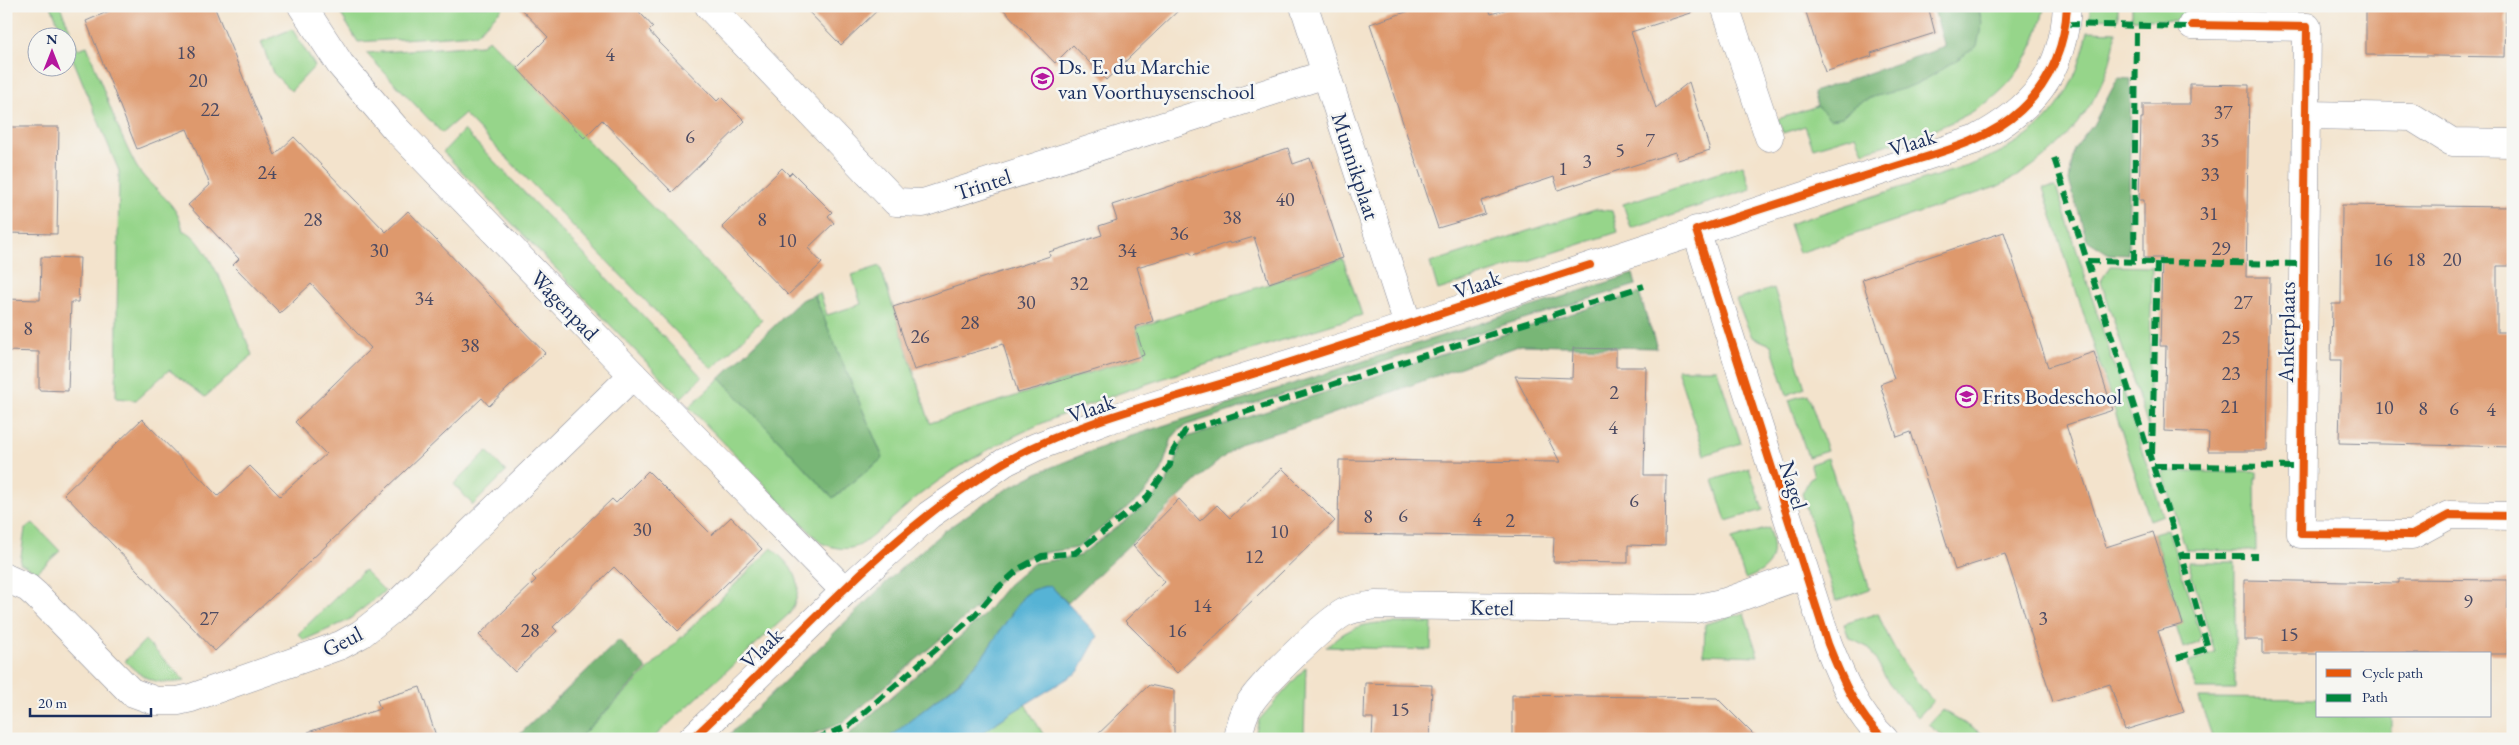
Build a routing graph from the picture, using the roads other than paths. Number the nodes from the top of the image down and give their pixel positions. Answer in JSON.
{"nodes":[{"id":1,"x":302,"y":6,"type":"edge"},
{"id":2,"x":709,"y":6,"type":"edge"},
{"id":3,"x":1304,"y":6,"type":"edge"},
{"id":4,"x":1726,"y":6,"type":"edge"},
{"id":5,"x":2067,"y":6,"type":"edge"},
{"id":6,"x":2192,"y":25,"type":"dead end"},
{"id":7,"x":1326,"y":74,"type":"junction"},
{"id":8,"x":2307,"y":115,"type":"junction"},
{"id":9,"x":1769,"y":137,"type":"dead end"},
{"id":10,"x":2513,"y":143,"type":"edge"},
{"id":11,"x":1696,"y":230,"type":"junction"},
{"id":12,"x":1408,"y":325,"type":"junction"},
{"id":13,"x":632,"y":376,"type":"junction"},
{"id":14,"x":2513,"y":516,"type":"edge"},
{"id":15,"x":1804,"y":574,"type":"junction"},
{"id":16,"x":6,"y":578,"type":"edge"},
{"id":17,"x":845,"y":591,"type":"junction"},
{"id":18,"x":692,"y":739,"type":"edge"},
{"id":19,"x":1238,"y":739,"type":"edge"},
{"id":20,"x":1884,"y":739,"type":"edge"}],
"edges":[{"from":1,"to":13,"type":"street","name":"Wagenpad"},
{"from":2,"to":7,"type":"street","name":"Trintel"},
{"from":3,"to":7,"type":"street","name":"Munnikplaat"},
{"from":4,"to":9,"type":"street"},
{"from":5,"to":11,"type":"street","name":"Vlaak"},
{"from":6,"to":8,"type":"street","name":"Ankerplaats"},
{"from":7,"to":12,"type":"street","name":"Munnikplaat"},
{"from":8,"to":10,"type":"street"},
{"from":8,"to":14,"type":"street","name":"Ankerplaats"},
{"from":11,"to":12,"type":"street","name":"Vlaak"},
{"from":11,"to":15,"type":"street","name":"Nagel"},
{"from":12,"to":17,"type":"street","name":"Vlaak"},
{"from":13,"to":16,"type":"street","name":"Geul"},
{"from":13,"to":17,"type":"street","name":"Wagenpad"},
{"from":15,"to":19,"type":"street","name":"Ketel"},
{"from":15,"to":20,"type":"street","name":"Nagel"},
{"from":17,"to":18,"type":"street","name":"Vlaak"}]}
